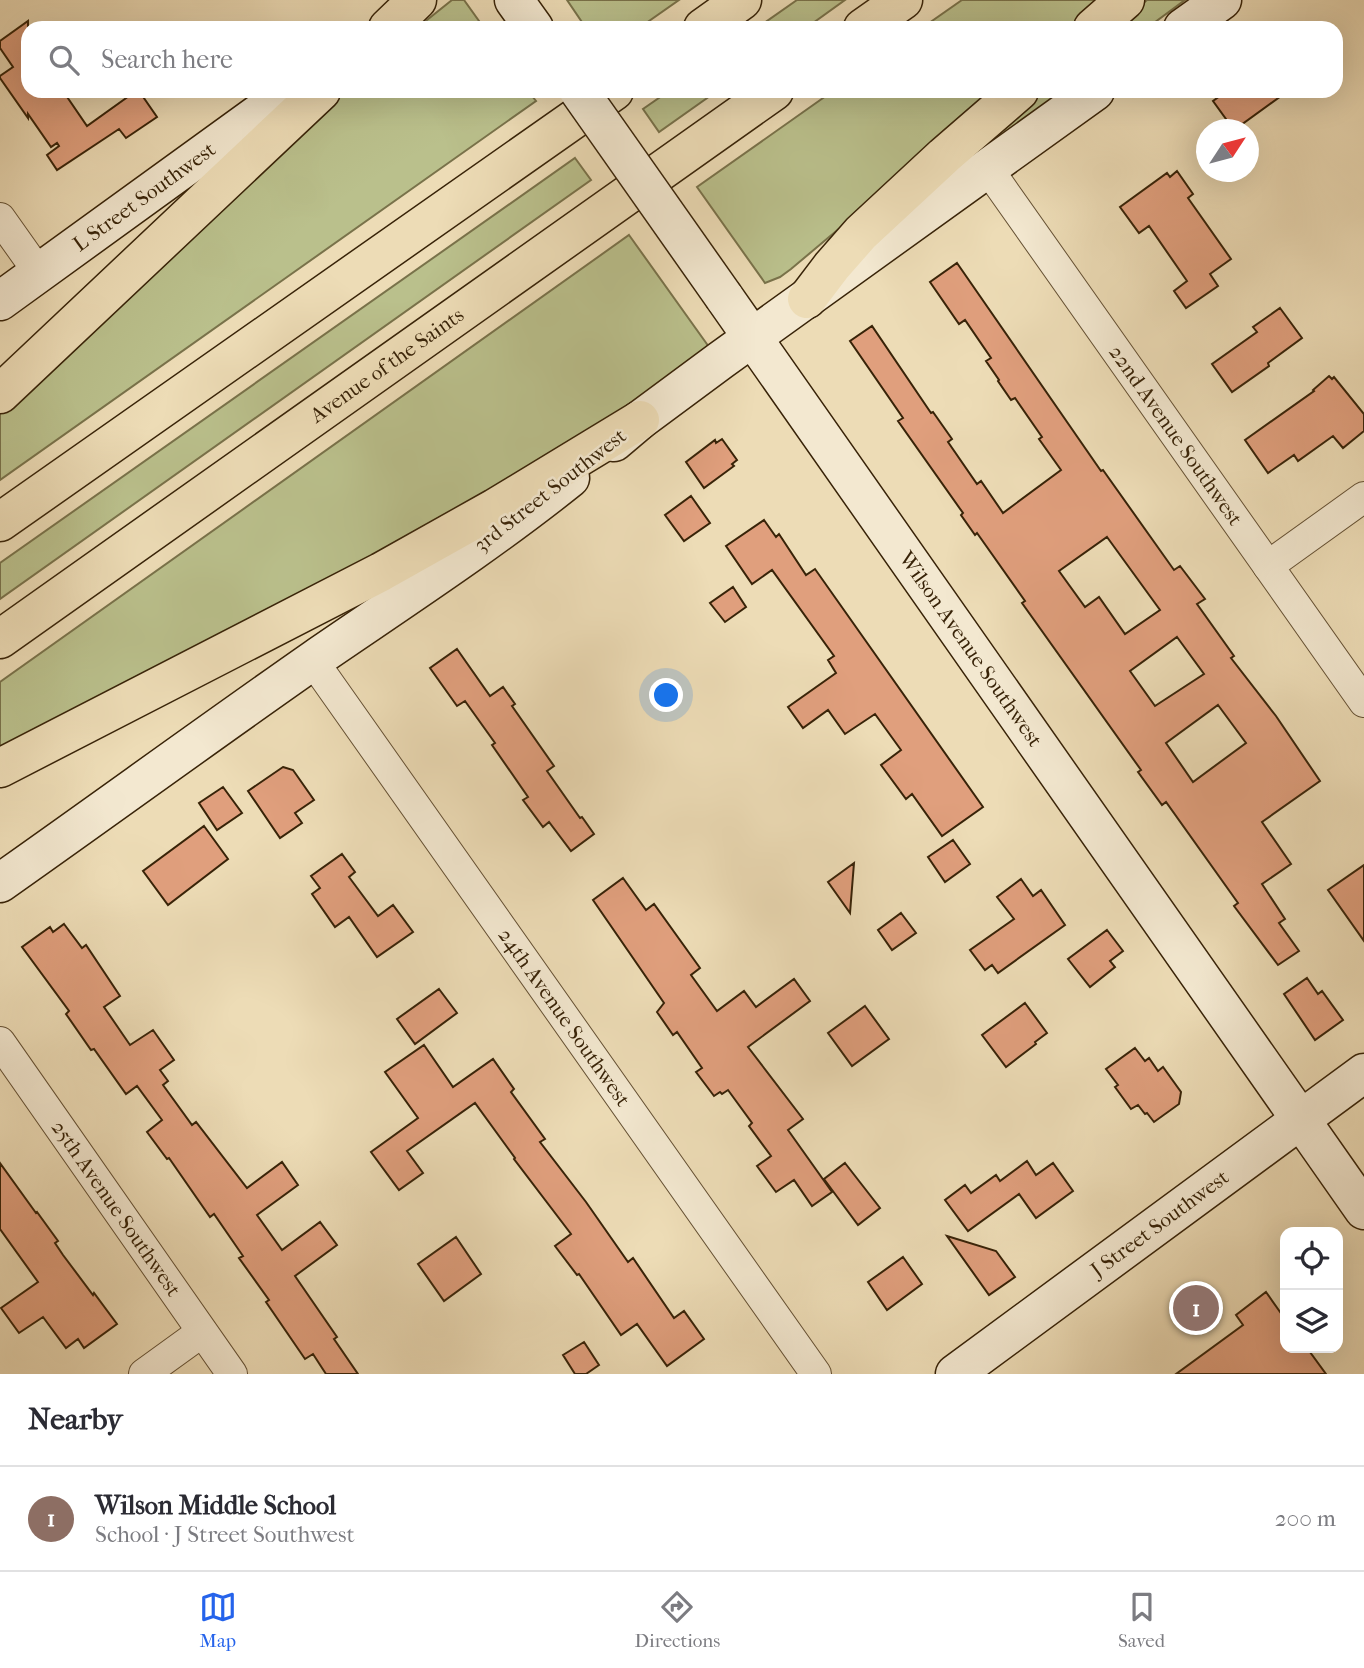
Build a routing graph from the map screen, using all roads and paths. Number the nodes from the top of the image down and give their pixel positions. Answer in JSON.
{"nodes":[{"id":1,"x":416,"y":0,"type":"edge"},
{"id":2,"x":742,"y":0,"type":"edge"},
{"id":3,"x":903,"y":0,"type":"edge"},
{"id":4,"x":1125,"y":0,"type":"edge"},
{"id":5,"x":1222,"y":0,"type":"edge"},
{"id":6,"x":386,"y":21,"type":"edge"},
{"id":7,"x":395,"y":21,"type":"edge"},
{"id":8,"x":712,"y":21,"type":"edge"},
{"id":9,"x":873,"y":21,"type":"edge"},
{"id":10,"x":1101,"y":21,"type":"edge"},
{"id":11,"x":1193,"y":21,"type":"edge"},
{"id":12,"x":280,"y":98,"type":"edge"},
{"id":13,"x":314,"y":98,"type":"edge"},
{"id":14,"x":584,"y":98,"type":"edge"},
{"id":15,"x":604,"y":98,"type":"edge"},
{"id":16,"x":764,"y":98,"type":"edge"},
{"id":17,"x":1011,"y":98,"type":"edge"},
{"id":18,"x":1086,"y":98,"type":"edge"},
{"id":19,"x":988,"y":169,"type":"junction"},
{"id":20,"x":0,"y":218,"type":"edge"},
{"id":21,"x":39,"y":273,"type":"junction"},
{"id":22,"x":807,"y":299,"type":"junction"},
{"id":23,"x":0,"y":301,"type":"edge"},
{"id":24,"x":753,"y":338,"type":"junction"},
{"id":25,"x":0,"y":394,"type":"edge"},
{"id":26,"x":640,"y":420,"type":"junction"},
{"id":27,"x":1364,"y":497,"type":"edge"},
{"id":28,"x":0,"y":522,"type":"edge"},
{"id":29,"x":1268,"y":566,"type":"junction"},
{"id":30,"x":0,"y":639,"type":"edge"},
{"id":31,"x":313,"y":661,"type":"junction"},
{"id":32,"x":1364,"y":702,"type":"edge"},
{"id":33,"x":0,"y":768,"type":"edge"},
{"id":34,"x":0,"y":883,"type":"edge"},
{"id":35,"x":0,"y":1042,"type":"edge"},
{"id":36,"x":1364,"y":1073,"type":"edge"},
{"id":37,"x":1300,"y":1119,"type":"junction"},
{"id":38,"x":1364,"y":1210,"type":"edge"},
{"id":39,"x":202,"y":1332,"type":"junction"},
{"id":40,"x":144,"y":1374,"type":"edge"},
{"id":41,"x":232,"y":1374,"type":"edge"},
{"id":42,"x":816,"y":1374,"type":"edge"},
{"id":43,"x":955,"y":1374,"type":"edge"}],
"edges":[{"from":1,"to":6,"type":"street"},
{"from":1,"to":7,"type":"highway"},
{"from":2,"to":8,"type":"highway"},
{"from":3,"to":9,"type":"highway"},
{"from":4,"to":10,"type":"highway"},
{"from":5,"to":11,"type":"street"},
{"from":12,"to":21,"type":"street","name":"L Street Southwest"},
{"from":13,"to":25,"type":"highway"},
{"from":14,"to":24,"type":"street","name":"Wilson Avenue Southwest","bridge":true},
{"from":15,"to":28,"type":"highway"},
{"from":16,"to":30,"type":"highway","name":"Avenue of the Saints"},
{"from":17,"to":22,"type":"highway"},
{"from":18,"to":19,"type":"street","name":"3rd Street Southwest"},
{"from":19,"to":22,"type":"street","name":"3rd Street Southwest"},
{"from":19,"to":29,"type":"street","name":"22nd Avenue Southwest"},
{"from":20,"to":21,"type":"street"},
{"from":21,"to":23,"type":"street","name":"L Street Southwest"},
{"from":22,"to":24,"type":"street","name":"3rd Street Southwest"},
{"from":24,"to":26,"type":"street","name":"3rd Street Southwest"},
{"from":24,"to":37,"type":"street","name":"Wilson Avenue Southwest"},
{"from":26,"to":31,"type":"street","name":"3rd Street Southwest"},
{"from":26,"to":33,"type":"highway"},
{"from":27,"to":29,"type":"street"},
{"from":29,"to":32,"type":"street","name":"22nd Avenue Southwest"},
{"from":31,"to":34,"type":"street","name":"3rd Street Southwest"},
{"from":31,"to":42,"type":"street","name":"24th Avenue Southwest"},
{"from":35,"to":39,"type":"street","name":"25th Avenue Southwest"},
{"from":36,"to":37,"type":"street","name":"J Street Southwest"},
{"from":37,"to":38,"type":"street","name":"Wilson Avenue Southwest"},
{"from":37,"to":43,"type":"street","name":"J Street Southwest"},
{"from":39,"to":40,"type":"street"},
{"from":39,"to":41,"type":"street","name":"25th Avenue Southwest"}]}
